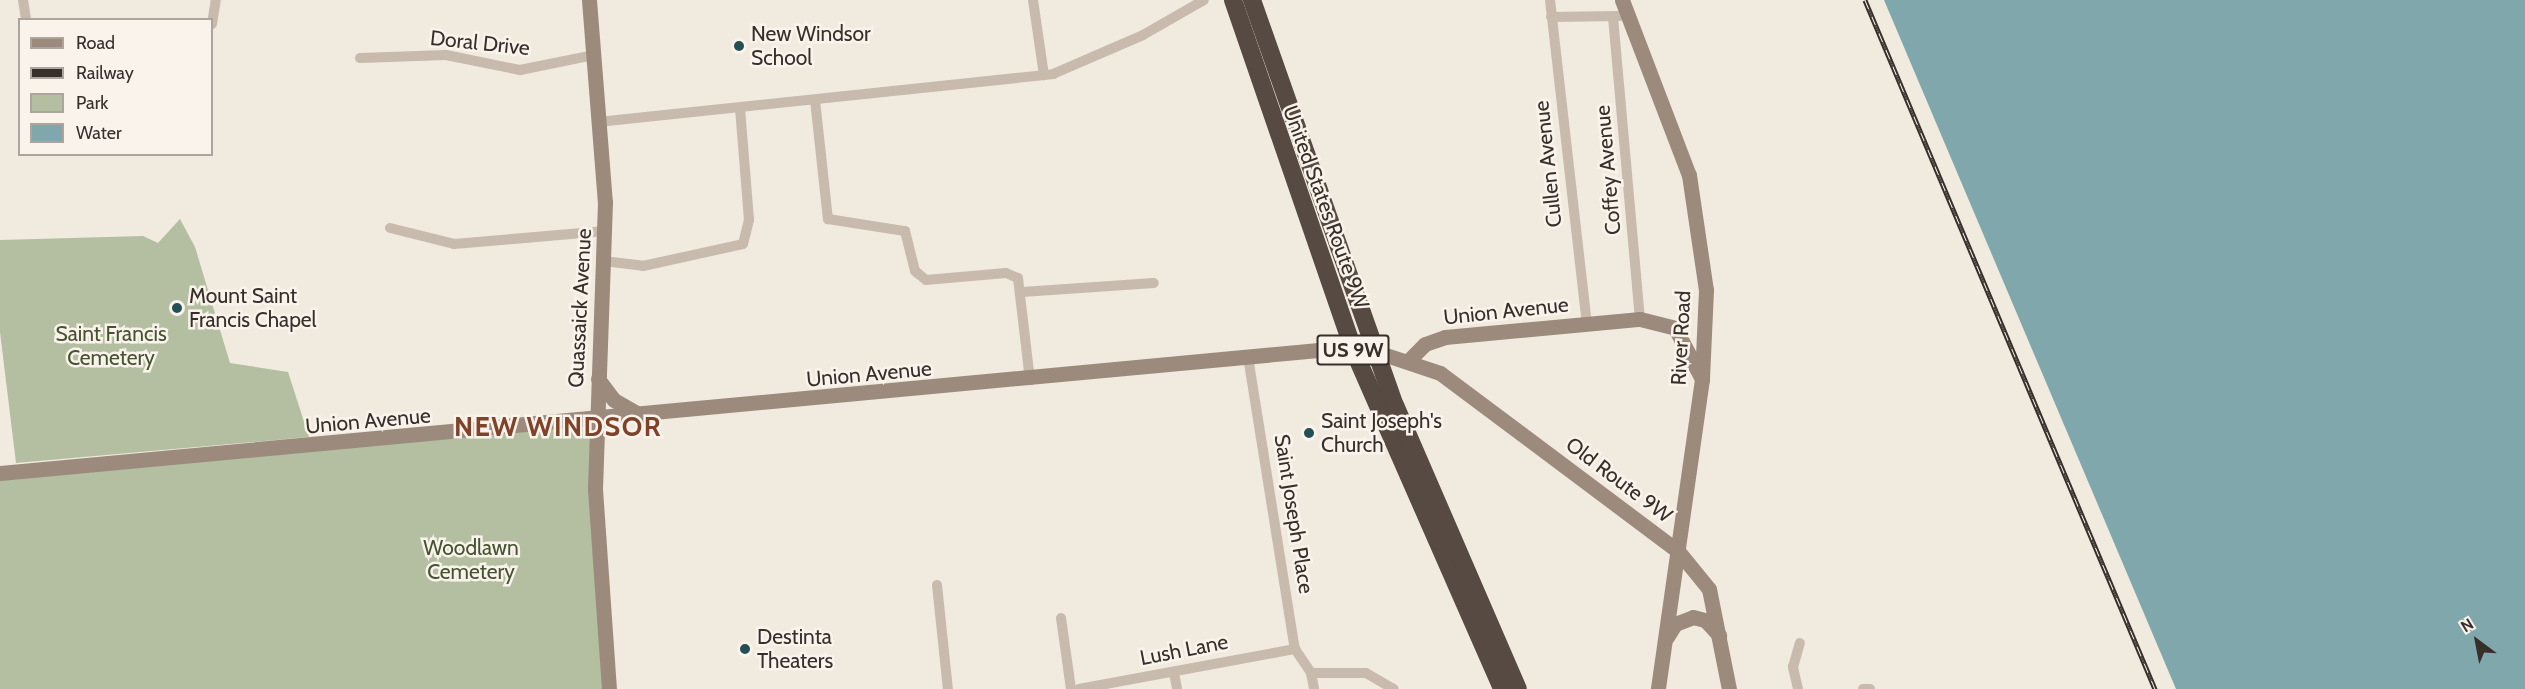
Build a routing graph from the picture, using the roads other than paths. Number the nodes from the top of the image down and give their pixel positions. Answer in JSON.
{"nodes":[{"id":1,"x":23,"y":0,"type":"edge"},
{"id":2,"x":216,"y":0,"type":"edge"},
{"id":3,"x":589,"y":0,"type":"edge"},
{"id":4,"x":1033,"y":0,"type":"edge"},
{"id":5,"x":1233,"y":0,"type":"edge"},
{"id":6,"x":1252,"y":0,"type":"edge"},
{"id":7,"x":1550,"y":0,"type":"edge"},
{"id":8,"x":1622,"y":0,"type":"edge"},
{"id":9,"x":1198,"y":2,"type":"edge"},
{"id":10,"x":1621,"y":16,"type":"junction"},
{"id":11,"x":1551,"y":17,"type":"junction"},
{"id":12,"x":26,"y":18,"type":"edge"},
{"id":13,"x":213,"y":18,"type":"edge"},
{"id":14,"x":594,"y":55,"type":"junction"},
{"id":15,"x":360,"y":58,"type":"dead end"},
{"id":16,"x":1044,"y":75,"type":"junction"},
{"id":17,"x":815,"y":100,"type":"junction"},
{"id":18,"x":740,"y":107,"type":"junction"},
{"id":19,"x":598,"y":122,"type":"junction"},
{"id":20,"x":390,"y":228,"type":"dead end"},
{"id":21,"x":605,"y":231,"type":"junction"},
{"id":22,"x":604,"y":261,"type":"junction"},
{"id":23,"x":1154,"y":283,"type":"dead end"},
{"id":24,"x":1022,"y":291,"type":"junction"},
{"id":25,"x":1640,"y":319,"type":"junction"},
{"id":26,"x":1587,"y":324,"type":"junction"},
{"id":27,"x":1353,"y":349,"type":"junction"},
{"id":28,"x":1374,"y":351,"type":"junction"},
{"id":29,"x":1248,"y":357,"type":"junction"},
{"id":30,"x":1410,"y":359,"type":"junction"},
{"id":31,"x":598,"y":379,"type":"junction"},
{"id":32,"x":1702,"y":379,"type":"junction"},
{"id":33,"x":1030,"y":380,"type":"junction"},
{"id":34,"x":642,"y":416,"type":"junction"},
{"id":35,"x":596,"y":421,"type":"junction"},
{"id":36,"x":0,"y":473,"type":"edge"},
{"id":37,"x":1678,"y":550,"type":"junction"},
{"id":38,"x":937,"y":585,"type":"dead end"},
{"id":39,"x":1061,"y":618,"type":"dead end"},
{"id":40,"x":1719,"y":635,"type":"junction"},
{"id":41,"x":1667,"y":637,"type":"junction"},
{"id":42,"x":1800,"y":643,"type":"dead end"},
{"id":43,"x":1295,"y":649,"type":"junction"},
{"id":44,"x":1174,"y":673,"type":"junction"},
{"id":45,"x":1311,"y":673,"type":"junction"},
{"id":46,"x":1509,"y":688,"type":"edge"},
{"id":47,"x":609,"y":689,"type":"edge"},
{"id":48,"x":948,"y":689,"type":"edge"},
{"id":49,"x":1071,"y":689,"type":"edge"},
{"id":50,"x":1079,"y":689,"type":"edge"},
{"id":51,"x":1177,"y":689,"type":"edge"},
{"id":52,"x":1314,"y":689,"type":"edge"},
{"id":53,"x":1394,"y":689,"type":"edge"},
{"id":54,"x":1658,"y":689,"type":"edge"},
{"id":55,"x":1729,"y":689,"type":"edge"},
{"id":56,"x":1798,"y":689,"type":"edge"},
{"id":57,"x":1863,"y":689,"type":"edge"},
{"id":58,"x":1870,"y":689,"type":"edge"}],
"edges":[{"from":1,"to":12,"type":"street"},
{"from":2,"to":13,"type":"street"},
{"from":3,"to":14,"type":"street","name":"Quassaick Avenue"},
{"from":4,"to":16,"type":"street"},
{"from":5,"to":27,"type":"highway","name":"United States Route 9W","number":"US 9W"},
{"from":6,"to":28,"type":"highway","name":"United States Route 9W","number":"US 9W"},
{"from":7,"to":11,"type":"street","name":"Cullen Avenue"},
{"from":8,"to":10,"type":"street","name":"River Road"},
{"from":9,"to":16,"type":"street"},
{"from":10,"to":11,"type":"street"},
{"from":10,"to":25,"type":"street","name":"Coffey Avenue"},
{"from":10,"to":32,"type":"street","name":"River Road"},
{"from":11,"to":26,"type":"street","name":"Cullen Avenue"},
{"from":14,"to":15,"type":"street","name":"Doral Drive"},
{"from":14,"to":19,"type":"street","name":"Quassaick Avenue"},
{"from":16,"to":17,"type":"street"},
{"from":17,"to":18,"type":"street"},
{"from":17,"to":24,"type":"street"},
{"from":18,"to":19,"type":"street"},
{"from":18,"to":22,"type":"street"},
{"from":19,"to":21,"type":"street","name":"Quassaick Avenue"},
{"from":20,"to":21,"type":"street"},
{"from":21,"to":22,"type":"street","name":"Quassaick Avenue"},
{"from":22,"to":31,"type":"street","name":"Quassaick Avenue"},
{"from":23,"to":24,"type":"street"},
{"from":24,"to":33,"type":"street"},
{"from":25,"to":26,"type":"street","name":"Union Avenue"},
{"from":25,"to":32,"type":"street","name":"Union Avenue"},
{"from":26,"to":30,"type":"street","name":"Union Avenue"},
{"from":27,"to":28,"type":"street","name":"Union Avenue"},
{"from":27,"to":29,"type":"street","name":"Union Avenue"},
{"from":27,"to":46,"type":"highway","name":"United States Route 9W","number":"US 9W"},
{"from":28,"to":30,"type":"street","name":"Union Avenue"},
{"from":28,"to":46,"type":"highway","name":"United States Route 9W","number":"US 9W"},
{"from":29,"to":33,"type":"street","name":"Union Avenue"},
{"from":29,"to":43,"type":"street","name":"Saint Joseph Place"},
{"from":30,"to":37,"type":"street","name":"Old Route 9W"},
{"from":31,"to":34,"type":"street"},
{"from":31,"to":35,"type":"street","name":"Quassaick Avenue"},
{"from":32,"to":37,"type":"street","name":"River Road"},
{"from":33,"to":34,"type":"street","name":"Union Avenue"},
{"from":34,"to":35,"type":"street","name":"Union Avenue"},
{"from":35,"to":36,"type":"street","name":"Union Avenue"},
{"from":35,"to":47,"type":"street","name":"Quassaick Avenue"},
{"from":37,"to":40,"type":"street","name":"Old Route 9W"},
{"from":37,"to":41,"type":"street","name":"River Road"},
{"from":38,"to":48,"type":"street"},
{"from":39,"to":49,"type":"street"},
{"from":40,"to":41,"type":"street"},
{"from":40,"to":55,"type":"street","name":"Old Route 9W"},
{"from":41,"to":54,"type":"street","name":"River Road"},
{"from":42,"to":56,"type":"street"},
{"from":43,"to":44,"type":"street","name":"Lush Lane"},
{"from":43,"to":45,"type":"street","name":"Saint Joseph Place"},
{"from":44,"to":50,"type":"street","name":"Lush Lane"},
{"from":44,"to":51,"type":"street"},
{"from":45,"to":52,"type":"street"},
{"from":45,"to":53,"type":"street"},
{"from":57,"to":58,"type":"street"}]}
